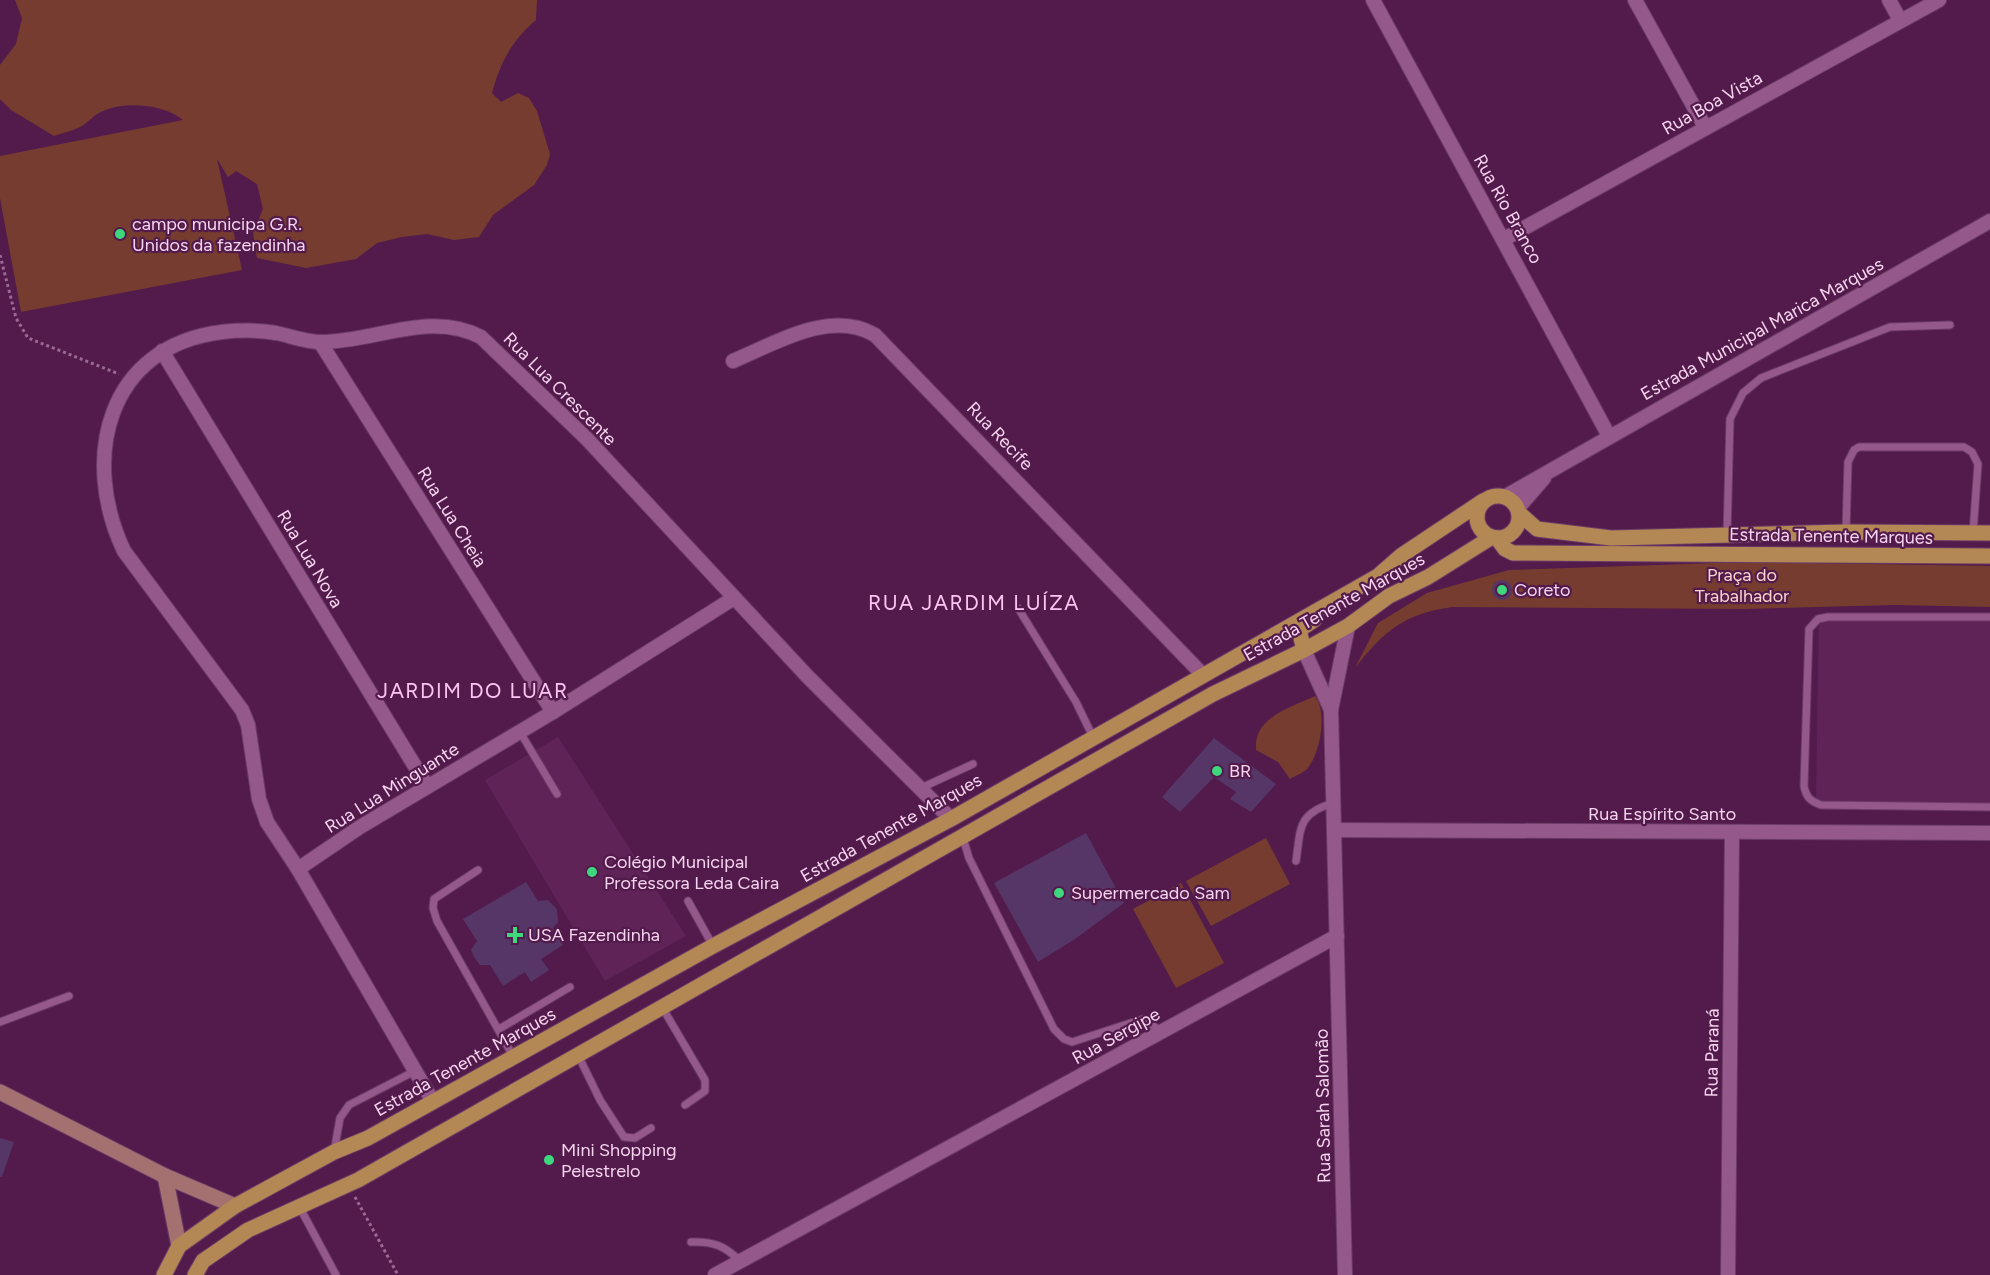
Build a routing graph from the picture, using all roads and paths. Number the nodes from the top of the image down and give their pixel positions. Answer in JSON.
{"nodes":[{"id":1,"x":1372,"y":0,"type":"edge"},
{"id":2,"x":1635,"y":0,"type":"edge"},
{"id":3,"x":1889,"y":0,"type":"edge"},
{"id":4,"x":1939,"y":0,"type":"edge"},
{"id":5,"x":1900,"y":20,"type":"junction"},
{"id":6,"x":1705,"y":127,"type":"junction"},
{"id":7,"x":1990,"y":221,"type":"edge"},
{"id":8,"x":1504,"y":239,"type":"junction"},
{"id":9,"x":0,"y":255,"type":"edge"},
{"id":10,"x":1950,"y":325,"type":"dead end"},
{"id":11,"x":320,"y":342,"type":"junction"},
{"id":12,"x":162,"y":351,"type":"junction"},
{"id":13,"x":733,"y":361,"type":"dead end"},
{"id":14,"x":130,"y":378,"type":"junction"},
{"id":15,"x":1609,"y":436,"type":"junction"},
{"id":16,"x":1551,"y":469,"type":"junction"},
{"id":17,"x":1506,"y":496,"type":"junction"},
{"id":18,"x":1483,"y":501,"type":"junction"},
{"id":19,"x":1519,"y":511,"type":"junction"},
{"id":20,"x":1846,"y":532,"type":"junction"},
{"id":21,"x":1973,"y":533,"type":"junction"},
{"id":22,"x":1990,"y":533,"type":"edge"},
{"id":23,"x":1727,"y":535,"type":"junction"},
{"id":24,"x":1495,"y":538,"type":"junction"},
{"id":25,"x":1990,"y":556,"type":"edge"},
{"id":26,"x":1344,"y":596,"type":"junction"},
{"id":27,"x":734,"y":598,"type":"junction"},
{"id":28,"x":1018,"y":608,"type":"dead end"},
{"id":29,"x":1990,"y":616,"type":"edge"},
{"id":30,"x":1348,"y":626,"type":"junction"},
{"id":31,"x":1304,"y":650,"type":"junction"},
{"id":32,"x":1202,"y":674,"type":"junction"},
{"id":33,"x":1331,"y":710,"type":"junction"},
{"id":34,"x":553,"y":712,"type":"junction"},
{"id":35,"x":520,"y":732,"type":"junction"},
{"id":36,"x":1093,"y":737,"type":"junction"},
{"id":37,"x":974,"y":764,"type":"dead end"},
{"id":38,"x":427,"y":786,"type":"junction"},
{"id":39,"x":921,"y":788,"type":"junction"},
{"id":40,"x":556,"y":794,"type":"dead end"},
{"id":41,"x":1333,"y":803,"type":"junction"},
{"id":42,"x":1990,"y":807,"type":"edge"},
{"id":43,"x":951,"y":819,"type":"junction"},
{"id":44,"x":1334,"y":830,"type":"junction"},
{"id":45,"x":1732,"y":832,"type":"junction"},
{"id":46,"x":1990,"y":833,"type":"edge"},
{"id":47,"x":963,"y":838,"type":"junction"},
{"id":48,"x":1296,"y":861,"type":"dead end"},
{"id":49,"x":298,"y":869,"type":"junction"},
{"id":50,"x":478,"y":870,"type":"dead end"},
{"id":51,"x":688,"y":901,"type":"dead end"},
{"id":52,"x":1336,"y":936,"type":"junction"},
{"id":53,"x":713,"y":946,"type":"junction"},
{"id":54,"x":570,"y":987,"type":"dead end"},
{"id":55,"x":69,"y":996,"type":"dead end"},
{"id":56,"x":662,"y":1007,"type":"junction"},
{"id":57,"x":0,"y":1022,"type":"edge"},
{"id":58,"x":499,"y":1029,"type":"junction"},
{"id":59,"x":1161,"y":1031,"type":"junction"},
{"id":60,"x":578,"y":1055,"type":"junction"},
{"id":61,"x":513,"y":1056,"type":"junction"},
{"id":62,"x":413,"y":1072,"type":"junction"},
{"id":63,"x":0,"y":1092,"type":"edge"},
{"id":64,"x":432,"y":1100,"type":"junction"},
{"id":65,"x":685,"y":1105,"type":"dead end"},
{"id":66,"x":651,"y":1128,"type":"dead end"},
{"id":67,"x":334,"y":1152,"type":"junction"},
{"id":68,"x":165,"y":1176,"type":"junction"},
{"id":69,"x":348,"y":1185,"type":"junction"},
{"id":70,"x":235,"y":1206,"type":"junction"},
{"id":71,"x":300,"y":1208,"type":"junction"},
{"id":72,"x":691,"y":1242,"type":"dead end"},
{"id":73,"x":179,"y":1246,"type":"junction"},
{"id":74,"x":740,"y":1262,"type":"junction"},
{"id":75,"x":164,"y":1275,"type":"edge"},
{"id":76,"x":195,"y":1275,"type":"edge"},
{"id":77,"x":336,"y":1275,"type":"edge"},
{"id":78,"x":398,"y":1275,"type":"edge"},
{"id":79,"x":715,"y":1275,"type":"edge"},
{"id":80,"x":1345,"y":1275,"type":"edge"},
{"id":81,"x":1728,"y":1275,"type":"edge"}],
"edges":[{"from":1,"to":8,"type":"street","name":"Rua Rio Branco"},
{"from":2,"to":6,"type":"street"},
{"from":3,"to":5,"type":"street"},
{"from":4,"to":5,"type":"street","name":"Rua Boa Vista"},
{"from":5,"to":6,"type":"street","name":"Rua Boa Vista"},
{"from":6,"to":8,"type":"street","name":"Rua Boa Vista"},
{"from":7,"to":15,"type":"street","name":"Estrada Municipal Marica Marques"},
{"from":8,"to":15,"type":"street","name":"Rua Rio Branco"},
{"from":9,"to":14,"type":"path"},
{"from":10,"to":23,"type":"lane"},
{"from":11,"to":12,"type":"street","name":"Rua Lua Crescente"},
{"from":11,"to":27,"type":"street","name":"Rua Lua Crescente"},
{"from":11,"to":34,"type":"street","name":"Rua Lua Cheia"},
{"from":12,"to":14,"type":"street","name":"Rua Lua Crescente"},
{"from":12,"to":38,"type":"street","name":"Rua Lua Nova"},
{"from":13,"to":32,"type":"street","name":"Rua Recife"},
{"from":14,"to":49,"type":"street","name":"Rua Lua Crescente"},
{"from":15,"to":16,"type":"street","name":"Estrada Municipal Marica Marques"},
{"from":16,"to":17,"type":"street","name":"Estrada Municipal Marica Marques"},
{"from":16,"to":19,"type":"street","name":"Estrada Municipal Marica Marques"},
{"from":17,"to":18,"type":"main road"},
{"from":17,"to":19,"type":"main road"},
{"from":18,"to":24,"type":"main road"},
{"from":18,"to":26,"type":"main road","name":"Estrada Tenente Marques"},
{"from":19,"to":23,"type":"main road","name":"Estrada Tenente Marques"},
{"from":19,"to":24,"type":"main road"},
{"from":20,"to":21,"type":"main road","name":"Estrada Tenente Marques"},
{"from":20,"to":21,"type":"lane"},
{"from":20,"to":23,"type":"main road","name":"Estrada Tenente Marques"},
{"from":21,"to":22,"type":"main road","name":"Estrada Tenente Marques"},
{"from":24,"to":25,"type":"main road","name":"Estrada Tenente Marques"},
{"from":24,"to":30,"type":"main road","name":"Estrada Tenente Marques"},
{"from":26,"to":31,"type":"main road"},
{"from":26,"to":32,"type":"main road","name":"Estrada Tenente Marques"},
{"from":27,"to":34,"type":"street","name":"Rua Lua Minguante"},
{"from":27,"to":39,"type":"street","name":"Rua Lua Crescente"},
{"from":28,"to":36,"type":"lane"},
{"from":29,"to":42,"type":"lane"},
{"from":30,"to":31,"type":"main road","name":"Estrada Tenente Marques"},
{"from":30,"to":33,"type":"street"},
{"from":31,"to":33,"type":"street"},
{"from":31,"to":47,"type":"main road","name":"Estrada Tenente Marques"},
{"from":32,"to":36,"type":"main road","name":"Estrada Tenente Marques"},
{"from":33,"to":41,"type":"street"},
{"from":34,"to":35,"type":"street","name":"Rua Lua Minguante"},
{"from":35,"to":38,"type":"street","name":"Rua Lua Minguante"},
{"from":35,"to":40,"type":"lane"},
{"from":36,"to":43,"type":"main road","name":"Estrada Tenente Marques"},
{"from":37,"to":39,"type":"lane"},
{"from":38,"to":49,"type":"street","name":"Rua Lua Minguante"},
{"from":39,"to":43,"type":"street","name":"Rua Lua Crescente"},
{"from":41,"to":44,"type":"street"},
{"from":41,"to":48,"type":"lane"},
{"from":43,"to":53,"type":"main road","name":"Estrada Tenente Marques"},
{"from":44,"to":45,"type":"street","name":"Rua Espírito Santo"},
{"from":44,"to":52,"type":"street"},
{"from":45,"to":46,"type":"street","name":"Rua Espírito Santo"},
{"from":45,"to":81,"type":"street","name":"Rua Paraná"},
{"from":47,"to":56,"type":"main road","name":"Estrada Tenente Marques"},
{"from":47,"to":59,"type":"lane"},
{"from":49,"to":62,"type":"street"},
{"from":50,"to":58,"type":"lane"},
{"from":51,"to":53,"type":"lane"},
{"from":52,"to":59,"type":"street","name":"Rua Sergipe"},
{"from":52,"to":80,"type":"street","name":"Rua Sarah Salomão"},
{"from":53,"to":61,"type":"main road","name":"Estrada Tenente Marques"},
{"from":54,"to":58,"type":"lane"},
{"from":55,"to":57,"type":"lane"},
{"from":56,"to":60,"type":"main road","name":"Estrada Tenente Marques"},
{"from":56,"to":65,"type":"lane"},
{"from":58,"to":61,"type":"lane"},
{"from":59,"to":74,"type":"street","name":"Rua Sergipe"},
{"from":60,"to":66,"type":"lane"},
{"from":60,"to":69,"type":"main road","name":"Estrada Tenente Marques"},
{"from":61,"to":64,"type":"main road","name":"Estrada Tenente Marques"},
{"from":62,"to":64,"type":"street"},
{"from":62,"to":67,"type":"lane"},
{"from":63,"to":68,"type":"street"},
{"from":64,"to":67,"type":"main road","name":"Estrada Tenente Marques"},
{"from":67,"to":70,"type":"main road","name":"Estrada Tenente Marques"},
{"from":68,"to":70,"type":"street"},
{"from":68,"to":73,"type":"street"},
{"from":69,"to":71,"type":"main road","name":"Estrada Tenente Marques"},
{"from":69,"to":78,"type":"path"},
{"from":70,"to":73,"type":"main road","name":"Estrada Tenente Marques"},
{"from":71,"to":76,"type":"main road","name":"Estrada Tenente Marques"},
{"from":71,"to":77,"type":"lane"},
{"from":72,"to":74,"type":"lane"},
{"from":73,"to":75,"type":"main road","name":"Estrada Tenente Marques"},
{"from":74,"to":79,"type":"street","name":"Rua Sergipe"}]}
